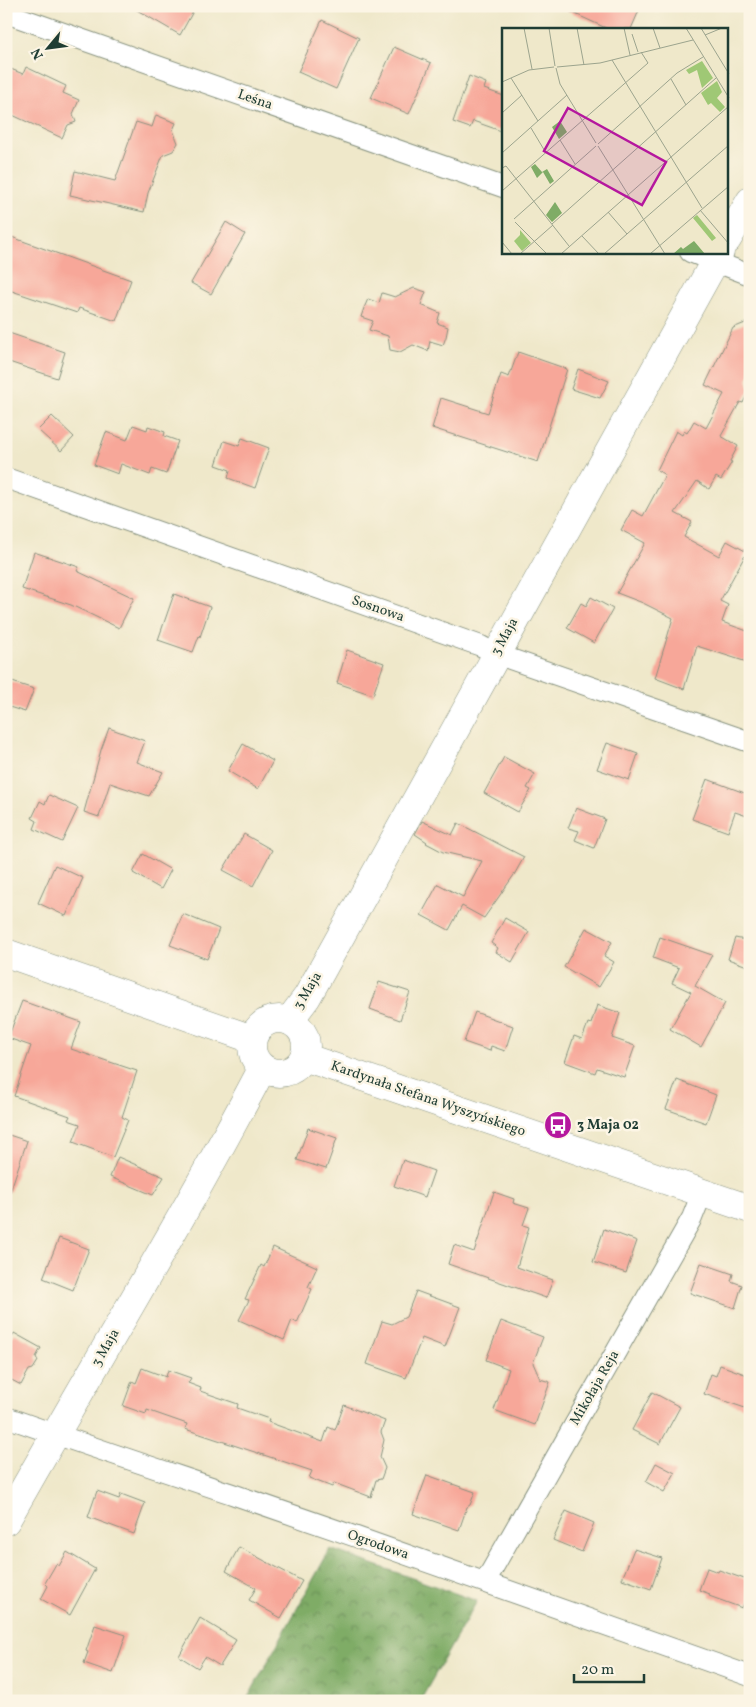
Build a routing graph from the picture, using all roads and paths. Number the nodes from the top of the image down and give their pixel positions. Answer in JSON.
{"nodes":[{"id":1,"x":6,"y":13,"type":"edge"},
{"id":2,"x":502,"y":186,"type":"edge"},
{"id":3,"x":750,"y":201,"type":"edge"},
{"id":4,"x":728,"y":240,"type":"edge"},
{"id":5,"x":720,"y":254,"type":"edge"},
{"id":6,"x":724,"y":254,"type":"edge"},
{"id":7,"x":750,"y":275,"type":"edge"},
{"id":8,"x":6,"y":478,"type":"edge"},
{"id":9,"x":496,"y":654,"type":"junction"},
{"id":10,"x":750,"y":742,"type":"edge"},
{"id":11,"x":6,"y":953,"type":"edge"},
{"id":12,"x":289,"y":1021,"type":"junction"},
{"id":13,"x":252,"y":1039,"type":"junction"},
{"id":14,"x":304,"y":1057,"type":"junction"},
{"id":15,"x":262,"y":1069,"type":"junction"},
{"id":16,"x":702,"y":1193,"type":"junction"},
{"id":17,"x":750,"y":1210,"type":"edge"},
{"id":18,"x":6,"y":1417,"type":"edge"},
{"id":19,"x":55,"y":1435,"type":"junction"},
{"id":20,"x":6,"y":1521,"type":"edge"},
{"id":21,"x":485,"y":1582,"type":"junction"},
{"id":22,"x":750,"y":1676,"type":"edge"}],
"edges":[{"from":1,"to":2,"type":"street","name":"Leśna"},
{"from":3,"to":4,"type":"street","name":"3 Maja"},
{"from":5,"to":9,"type":"street","name":"3 Maja"},
{"from":6,"to":7,"type":"street"},
{"from":8,"to":9,"type":"street","name":"Sosnowa"},
{"from":9,"to":10,"type":"street","name":"Sosnowa"},
{"from":9,"to":12,"type":"street","name":"3 Maja"},
{"from":11,"to":13,"type":"street"},
{"from":12,"to":13,"type":"street"},
{"from":12,"to":14,"type":"street"},
{"from":13,"to":15,"type":"street"},
{"from":14,"to":15,"type":"street"},
{"from":14,"to":16,"type":"street","name":"Kardynała Stefana Wyszyńskiego"},
{"from":15,"to":19,"type":"street","name":"3 Maja"},
{"from":16,"to":17,"type":"street","name":"Kardynała Stefana Wyszyńskiego"},
{"from":16,"to":21,"type":"street","name":"Mikołaja Reja"},
{"from":18,"to":19,"type":"street","name":"Ogrodowa"},
{"from":19,"to":20,"type":"street","name":"3 Maja"},
{"from":19,"to":21,"type":"street","name":"Ogrodowa"},
{"from":21,"to":22,"type":"street","name":"Ogrodowa"}]}
